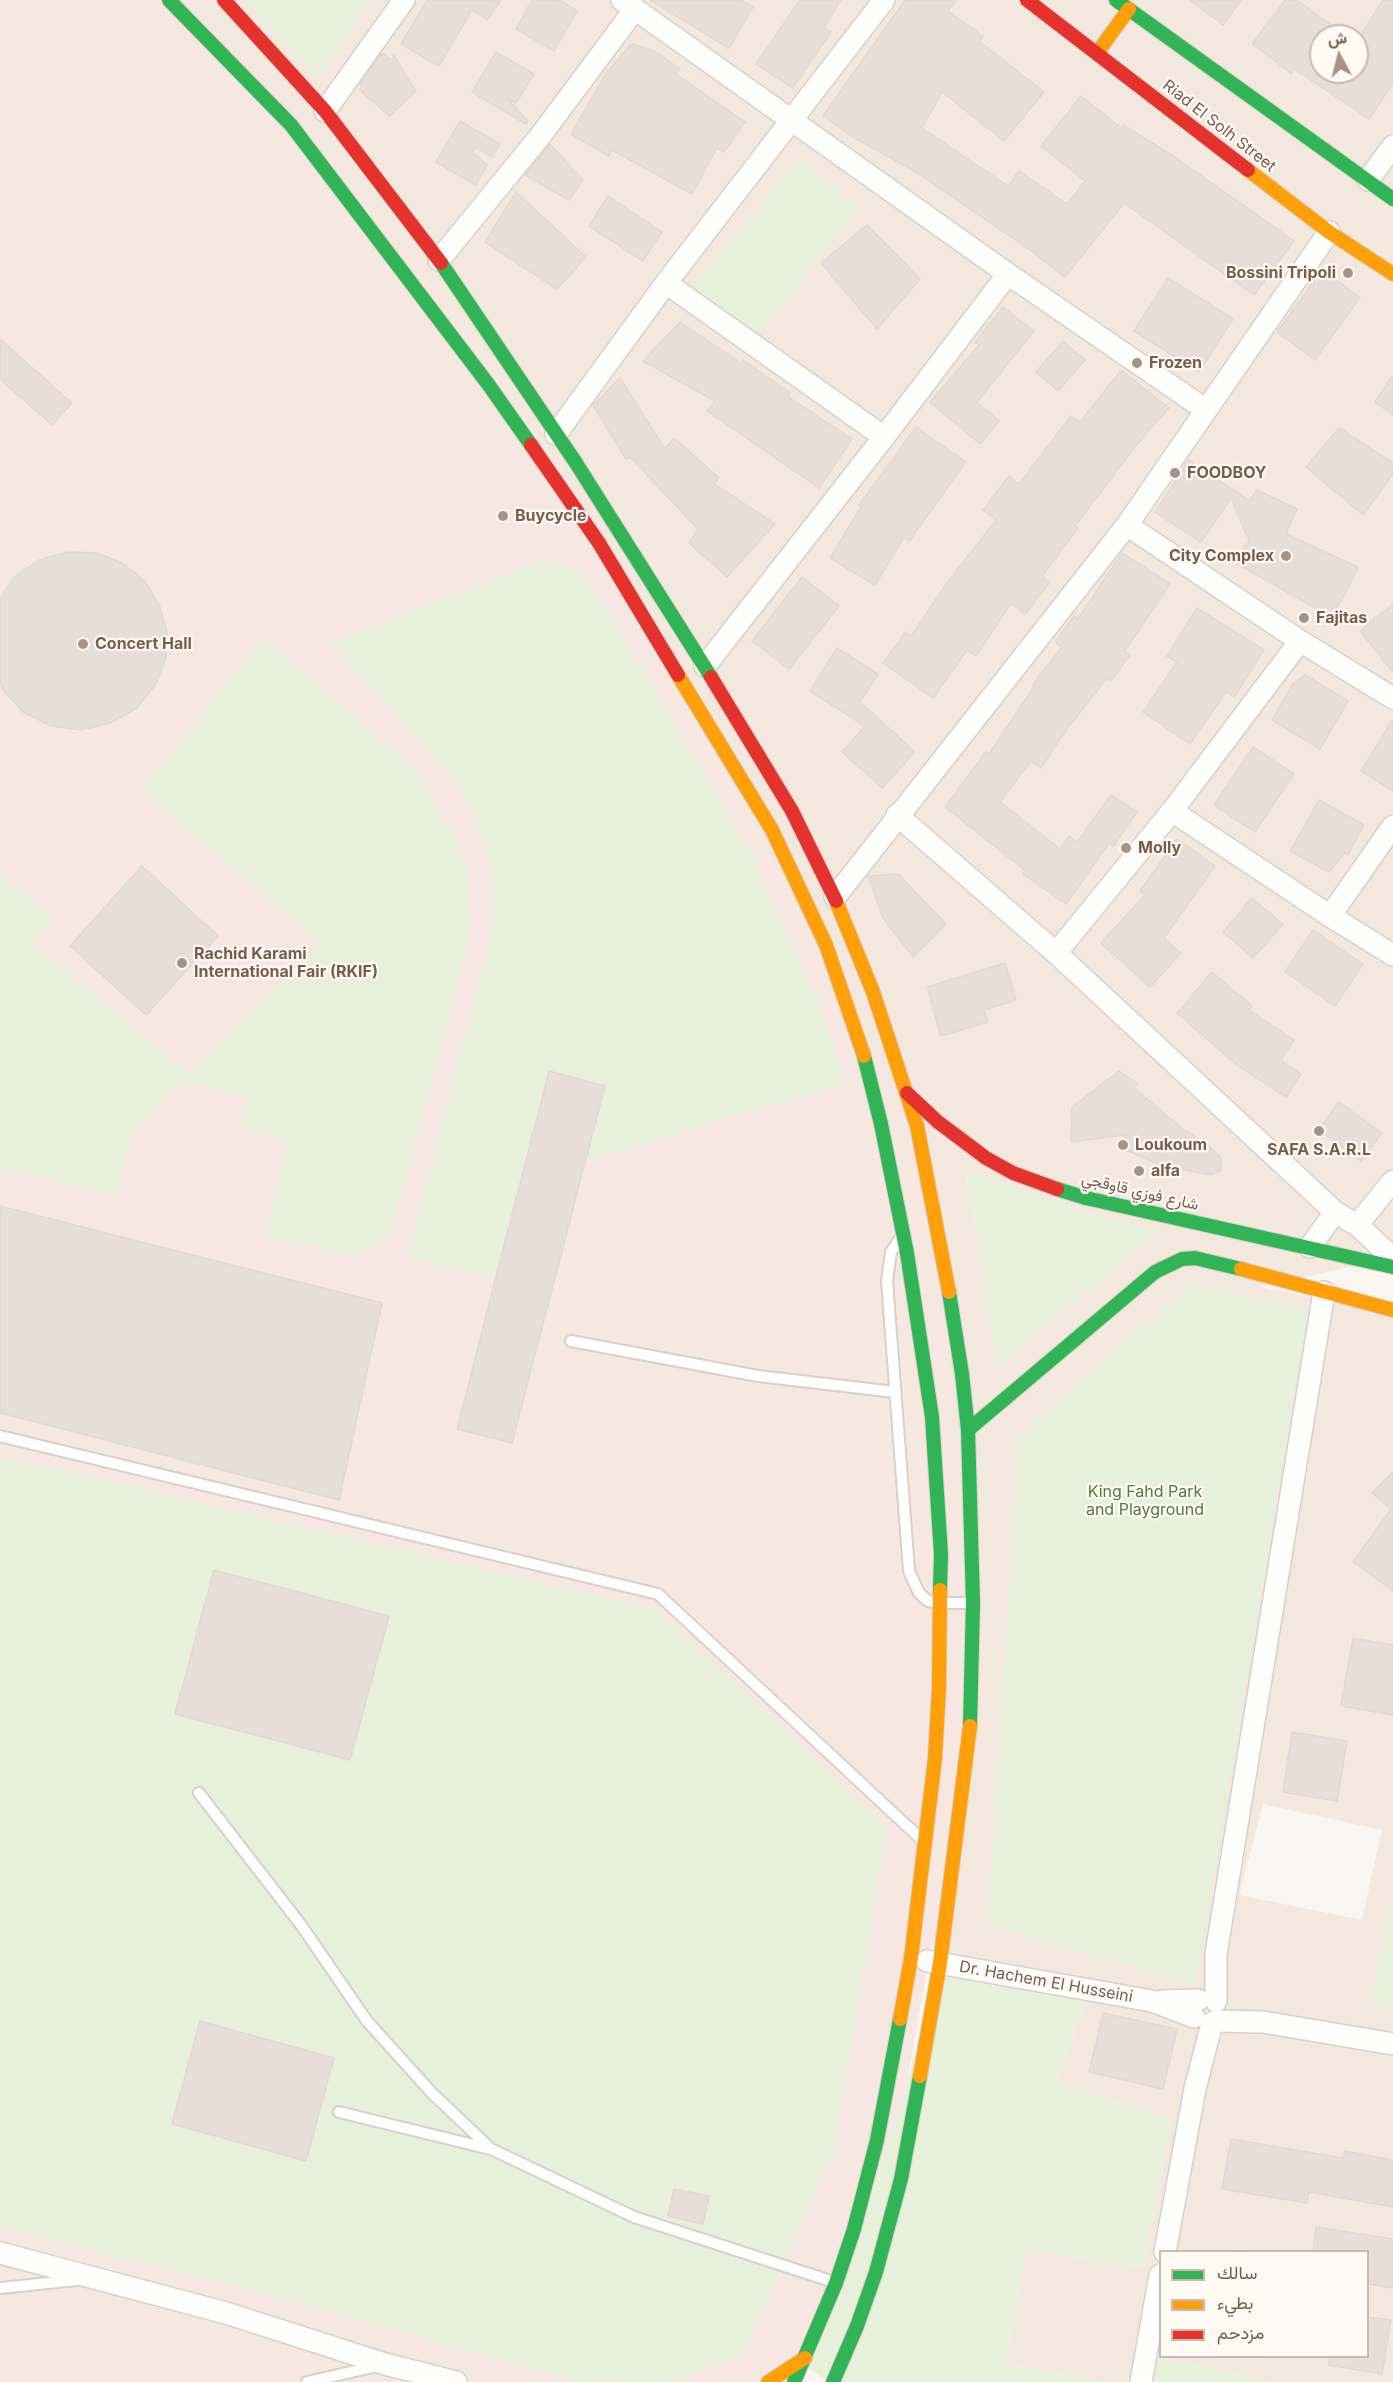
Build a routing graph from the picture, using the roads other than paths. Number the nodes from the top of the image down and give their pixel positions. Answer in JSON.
{"nodes":[{"id":1,"x":169,"y":0,"type":"edge"},
{"id":2,"x":224,"y":0,"type":"edge"},
{"id":3,"x":404,"y":0,"type":"edge"},
{"id":4,"x":884,"y":0,"type":"edge"},
{"id":5,"x":1027,"y":0,"type":"edge"},
{"id":6,"x":1116,"y":0,"type":"edge"},
{"id":7,"x":629,"y":4,"type":"edge"},
{"id":8,"x":1129,"y":9,"type":"junction"},
{"id":9,"x":1097,"y":53,"type":"junction"},
{"id":10,"x":325,"y":111,"type":"junction"},
{"id":11,"x":791,"y":120,"type":"junction"},
{"id":12,"x":1393,"y":146,"type":"edge"},
{"id":13,"x":1368,"y":180,"type":"junction"},
{"id":14,"x":1393,"y":199,"type":"edge"},
{"id":15,"x":1329,"y":232,"type":"junction"},
{"id":16,"x":438,"y":260,"type":"junction"},
{"id":17,"x":1008,"y":274,"type":"junction"},
{"id":18,"x":1393,"y":274,"type":"edge"},
{"id":19,"x":666,"y":283,"type":"junction"},
{"id":20,"x":1206,"y":410,"type":"junction"},
{"id":21,"x":556,"y":434,"type":"junction"},
{"id":22,"x":884,"y":437,"type":"junction"},
{"id":23,"x":1127,"y":525,"type":"junction"},
{"id":24,"x":1300,"y":641,"type":"junction"},
{"id":25,"x":705,"y":666,"type":"junction"},
{"id":26,"x":1393,"y":698,"type":"edge"},
{"id":27,"x":1172,"y":811,"type":"junction"},
{"id":28,"x":897,"y":815,"type":"junction"},
{"id":29,"x":1393,"y":826,"type":"edge"},
{"id":30,"x":835,"y":897,"type":"junction"},
{"id":31,"x":1330,"y":916,"type":"junction"},
{"id":32,"x":1056,"y":953,"type":"junction"},
{"id":33,"x":1393,"y":955,"type":"edge"},
{"id":34,"x":906,"y":1092,"type":"junction"},
{"id":35,"x":1393,"y":1181,"type":"edge"},
{"id":36,"x":1335,"y":1212,"type":"junction"},
{"id":37,"x":1201,"y":1223,"type":"junction"},
{"id":38,"x":1357,"y":1225,"type":"junction"},
{"id":39,"x":1191,"y":1233,"type":"dead end"},
{"id":40,"x":903,"y":1234,"type":"junction"},
{"id":41,"x":1310,"y":1247,"type":"junction"},
{"id":42,"x":1393,"y":1258,"type":"edge"},
{"id":43,"x":1393,"y":1267,"type":"edge"},
{"id":44,"x":1324,"y":1292,"type":"junction"},
{"id":45,"x":1393,"y":1310,"type":"edge"},
{"id":46,"x":572,"y":1341,"type":"dead end"},
{"id":47,"x":895,"y":1392,"type":"junction"},
{"id":48,"x":968,"y":1430,"type":"junction"},
{"id":49,"x":0,"y":1436,"type":"edge"},
{"id":50,"x":941,"y":1603,"type":"junction"},
{"id":51,"x":973,"y":1603,"type":"junction"},
{"id":52,"x":199,"y":1793,"type":"dead end"},
{"id":53,"x":926,"y":1844,"type":"junction"},
{"id":54,"x":911,"y":1958,"type":"junction"},
{"id":55,"x":940,"y":1963,"type":"junction"},
{"id":56,"x":1206,"y":2011,"type":"junction"},
{"id":57,"x":1393,"y":2044,"type":"edge"},
{"id":58,"x":339,"y":2112,"type":"dead end"},
{"id":59,"x":492,"y":2149,"type":"junction"},
{"id":60,"x":1165,"y":2250,"type":"edge"},
{"id":61,"x":0,"y":2253,"type":"edge"},
{"id":62,"x":96,"y":2278,"type":"junction"},
{"id":63,"x":836,"y":2283,"type":"junction"},
{"id":64,"x":1159,"y":2287,"type":"edge"},
{"id":65,"x":0,"y":2288,"type":"edge"},
{"id":66,"x":805,"y":2358,"type":"junction"},
{"id":67,"x":385,"y":2364,"type":"junction"},
{"id":68,"x":308,"y":2382,"type":"edge"},
{"id":69,"x":456,"y":2382,"type":"edge"},
{"id":70,"x":768,"y":2382,"type":"edge"},
{"id":71,"x":794,"y":2382,"type":"edge"},
{"id":72,"x":833,"y":2382,"type":"edge"},
{"id":73,"x":1141,"y":2382,"type":"edge"}],
"edges":[{"from":1,"to":40,"type":"street"},
{"from":2,"to":10,"type":"street"},
{"from":3,"to":10,"type":"street"},
{"from":4,"to":11,"type":"street"},
{"from":5,"to":9,"type":"street","name":"Riad El Solh Street"},
{"from":6,"to":8,"type":"street"},
{"from":7,"to":11,"type":"street"},
{"from":7,"to":16,"type":"street"},
{"from":8,"to":9,"type":"street"},
{"from":8,"to":13,"type":"street"},
{"from":9,"to":15,"type":"street","name":"Riad El Solh Street"},
{"from":10,"to":16,"type":"street"},
{"from":11,"to":17,"type":"street"},
{"from":11,"to":19,"type":"street"},
{"from":12,"to":13,"type":"street"},
{"from":13,"to":14,"type":"street"},
{"from":15,"to":18,"type":"street","name":"Riad El Solh Street"},
{"from":15,"to":20,"type":"street"},
{"from":16,"to":21,"type":"street"},
{"from":17,"to":20,"type":"street"},
{"from":17,"to":22,"type":"street"},
{"from":19,"to":21,"type":"street"},
{"from":19,"to":22,"type":"street"},
{"from":20,"to":23,"type":"street"},
{"from":21,"to":25,"type":"street"},
{"from":22,"to":25,"type":"street"},
{"from":23,"to":24,"type":"street"},
{"from":23,"to":28,"type":"street"},
{"from":24,"to":26,"type":"street"},
{"from":24,"to":27,"type":"street"},
{"from":25,"to":30,"type":"street"},
{"from":27,"to":31,"type":"street"},
{"from":27,"to":32,"type":"street"},
{"from":28,"to":30,"type":"street"},
{"from":28,"to":32,"type":"street"},
{"from":29,"to":31,"type":"street"},
{"from":30,"to":34,"type":"street"},
{"from":31,"to":33,"type":"street"},
{"from":32,"to":36,"type":"street"},
{"from":34,"to":37,"type":"street","name":"شارع فوزي قاوقجي"},
{"from":34,"to":48,"type":"street"},
{"from":35,"to":38,"type":"street"},
{"from":36,"to":38,"type":"street"},
{"from":36,"to":41,"type":"street"},
{"from":37,"to":39,"type":"street"},
{"from":37,"to":41,"type":"street","name":"شارع فوزي قاوقجي"},
{"from":38,"to":42,"type":"street"},
{"from":40,"to":47,"type":"lane"},
{"from":40,"to":50,"type":"street"},
{"from":41,"to":43,"type":"street","name":"شارع فوزي قاوقجي"},
{"from":44,"to":45,"type":"street"},
{"from":44,"to":48,"type":"street"},
{"from":44,"to":56,"type":"street"},
{"from":46,"to":47,"type":"lane"},
{"from":47,"to":50,"type":"lane"},
{"from":48,"to":51,"type":"street"},
{"from":49,"to":53,"type":"lane"},
{"from":50,"to":51,"type":"lane"},
{"from":50,"to":53,"type":"street"},
{"from":51,"to":55,"type":"street"},
{"from":52,"to":59,"type":"lane"},
{"from":53,"to":54,"type":"street"},
{"from":54,"to":55,"type":"street","name":"Dr. Hachem El Husseini"},
{"from":54,"to":63,"type":"street"},
{"from":55,"to":56,"type":"street","name":"Dr. Hachem El Husseini"},
{"from":55,"to":72,"type":"street"},
{"from":56,"to":57,"type":"street","name":"Dr. Hachem El Husseini"},
{"from":56,"to":60,"type":"street"},
{"from":58,"to":59,"type":"lane"},
{"from":59,"to":63,"type":"lane"},
{"from":61,"to":62,"type":"street"},
{"from":62,"to":65,"type":"lane"},
{"from":62,"to":67,"type":"street"},
{"from":63,"to":66,"type":"street"},
{"from":64,"to":73,"type":"street"},
{"from":66,"to":70,"type":"street"},
{"from":66,"to":71,"type":"street"},
{"from":67,"to":68,"type":"lane"},
{"from":67,"to":69,"type":"street"}]}
